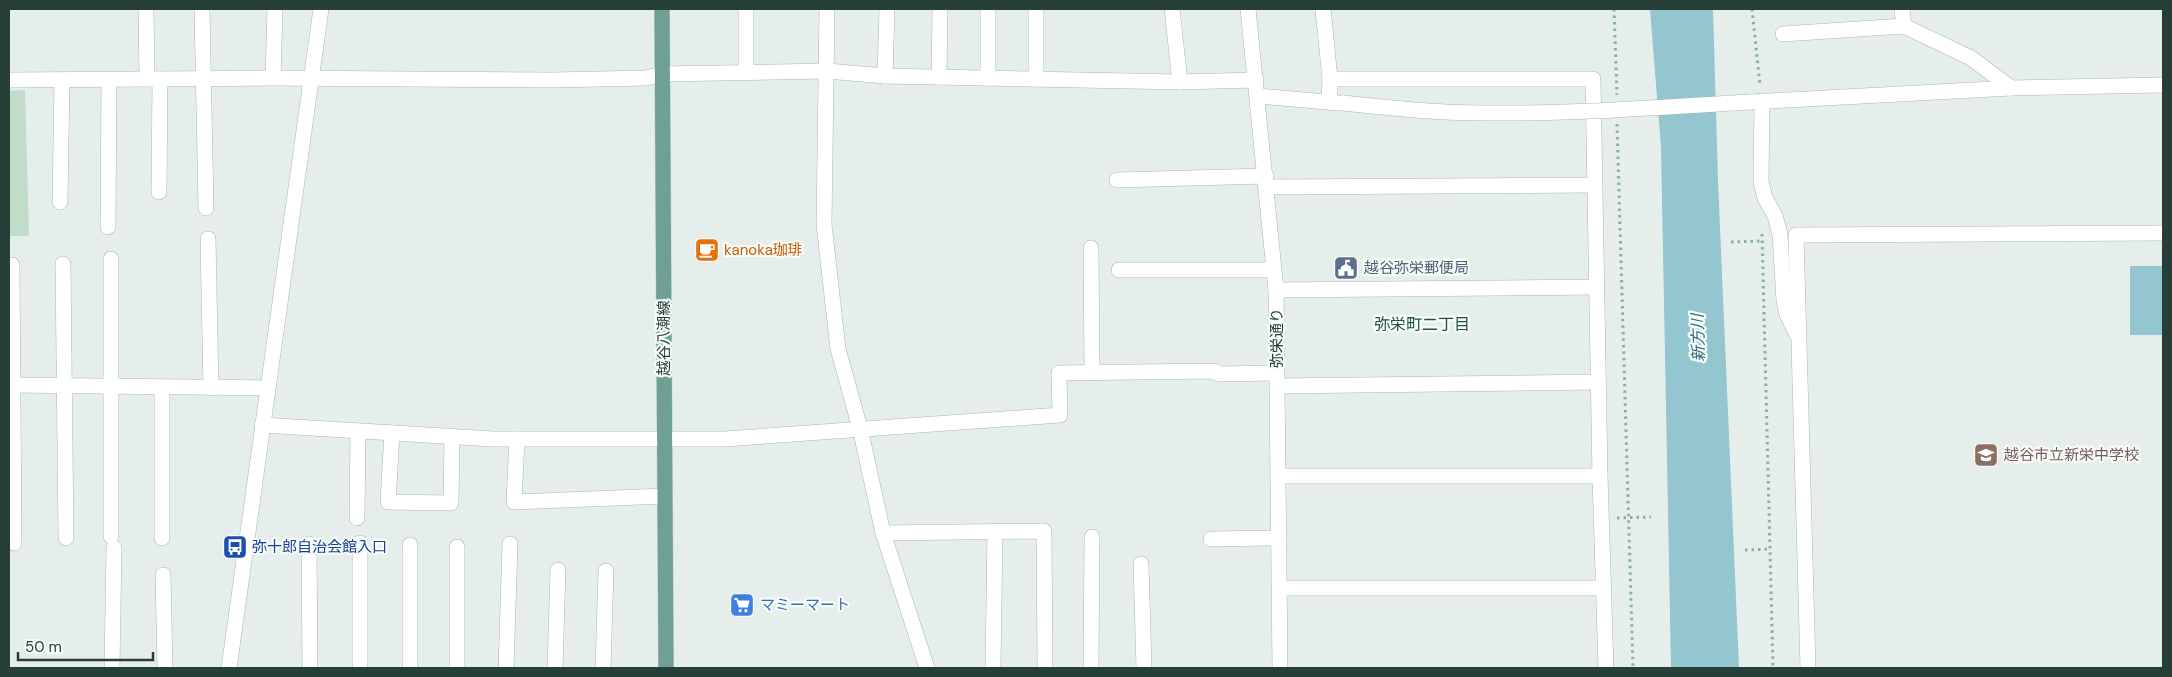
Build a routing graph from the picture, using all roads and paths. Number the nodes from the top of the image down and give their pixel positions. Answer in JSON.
{"nodes":[{"id":1,"x":146,"y":9,"type":"edge"},
{"id":2,"x":202,"y":9,"type":"edge"},
{"id":3,"x":275,"y":9,"type":"edge"},
{"id":4,"x":321,"y":9,"type":"edge"},
{"id":5,"x":662,"y":9,"type":"edge"},
{"id":6,"x":746,"y":9,"type":"edge"},
{"id":7,"x":828,"y":9,"type":"edge"},
{"id":8,"x":887,"y":9,"type":"edge"},
{"id":9,"x":940,"y":9,"type":"edge"},
{"id":10,"x":988,"y":9,"type":"edge"},
{"id":11,"x":1036,"y":9,"type":"edge"},
{"id":12,"x":1172,"y":9,"type":"edge"},
{"id":13,"x":1248,"y":9,"type":"edge"},
{"id":14,"x":1323,"y":9,"type":"edge"},
{"id":15,"x":1614,"y":9,"type":"edge"},
{"id":16,"x":1752,"y":9,"type":"edge"},
{"id":17,"x":1902,"y":9,"type":"edge"},
{"id":18,"x":1904,"y":26,"type":"junction"},
{"id":19,"x":1783,"y":34,"type":"dead end"},
{"id":20,"x":827,"y":70,"type":"junction"},
{"id":21,"x":746,"y":72,"type":"junction"},
{"id":22,"x":662,"y":74,"type":"junction"},
{"id":23,"x":885,"y":76,"type":"junction"},
{"id":24,"x":939,"y":77,"type":"junction"},
{"id":25,"x":273,"y":78,"type":"junction"},
{"id":26,"x":312,"y":78,"type":"junction"},
{"id":27,"x":988,"y":78,"type":"junction"},
{"id":28,"x":109,"y":79,"type":"junction"},
{"id":29,"x":154,"y":79,"type":"junction"},
{"id":30,"x":203,"y":79,"type":"junction"},
{"id":31,"x":1036,"y":79,"type":"junction"},
{"id":32,"x":1330,"y":79,"type":"junction"},
{"id":33,"x":9,"y":80,"type":"edge"},
{"id":34,"x":62,"y":80,"type":"junction"},
{"id":35,"x":1256,"y":80,"type":"junction"},
{"id":36,"x":1180,"y":82,"type":"junction"},
{"id":37,"x":2163,"y":85,"type":"edge"},
{"id":38,"x":2010,"y":88,"type":"junction"},
{"id":39,"x":1258,"y":96,"type":"junction"},
{"id":40,"x":1756,"y":101,"type":"junction"},
{"id":41,"x":1336,"y":103,"type":"junction"},
{"id":42,"x":1617,"y":109,"type":"junction"},
{"id":43,"x":1117,"y":180,"type":"dead end"},
{"id":44,"x":1266,"y":181,"type":"junction"},
{"id":45,"x":1595,"y":185,"type":"junction"},
{"id":46,"x":159,"y":192,"type":"dead end"},
{"id":47,"x":60,"y":202,"type":"dead end"},
{"id":48,"x":206,"y":208,"type":"dead end"},
{"id":49,"x":108,"y":227,"type":"dead end"},
{"id":50,"x":1761,"y":228,"type":"dead end"},
{"id":51,"x":2163,"y":233,"type":"edge"},
{"id":52,"x":208,"y":239,"type":"dead end"},
{"id":53,"x":1762,"y":241,"type":"junction"},
{"id":54,"x":1731,"y":242,"type":"dead end"},
{"id":55,"x":1091,"y":248,"type":"dead end"},
{"id":56,"x":111,"y":259,"type":"dead end"},
{"id":57,"x":63,"y":264,"type":"dead end"},
{"id":58,"x":12,"y":266,"type":"dead end"},
{"id":59,"x":1118,"y":270,"type":"dead end"},
{"id":60,"x":1274,"y":270,"type":"junction"},
{"id":61,"x":1596,"y":288,"type":"junction"},
{"id":62,"x":1276,"y":290,"type":"junction"},
{"id":63,"x":1799,"y":340,"type":"junction"},
{"id":64,"x":1092,"y":372,"type":"junction"},
{"id":65,"x":1277,"y":380,"type":"junction"},
{"id":66,"x":1598,"y":382,"type":"junction"},
{"id":67,"x":11,"y":385,"type":"edge"},
{"id":68,"x":64,"y":386,"type":"junction"},
{"id":69,"x":110,"y":387,"type":"junction"},
{"id":70,"x":162,"y":387,"type":"junction"},
{"id":71,"x":211,"y":388,"type":"junction"},
{"id":72,"x":268,"y":388,"type":"junction"},
{"id":73,"x":262,"y":425,"type":"junction"},
{"id":74,"x":860,"y":428,"type":"junction"},
{"id":75,"x":358,"y":431,"type":"junction"},
{"id":76,"x":392,"y":433,"type":"junction"},
{"id":77,"x":452,"y":436,"type":"junction"},
{"id":78,"x":665,"y":438,"type":"junction"},
{"id":79,"x":517,"y":439,"type":"junction"},
{"id":80,"x":1279,"y":476,"type":"junction"},
{"id":81,"x":1600,"y":476,"type":"junction"},
{"id":82,"x":665,"y":496,"type":"junction"},
{"id":83,"x":1651,"y":517,"type":"dead end"},
{"id":84,"x":357,"y":518,"type":"dead end"},
{"id":85,"x":1629,"y":518,"type":"junction"},
{"id":86,"x":996,"y":531,"type":"junction"},
{"id":87,"x":883,"y":533,"type":"junction"},
{"id":88,"x":1092,"y":537,"type":"dead end"},
{"id":89,"x":66,"y":538,"type":"dead end"},
{"id":90,"x":162,"y":538,"type":"dead end"},
{"id":91,"x":1279,"y":538,"type":"junction"},
{"id":92,"x":1211,"y":539,"type":"dead end"},
{"id":93,"x":14,"y":543,"type":"dead end"},
{"id":94,"x":309,"y":544,"type":"dead end"},
{"id":95,"x":360,"y":544,"type":"dead end"},
{"id":96,"x":510,"y":544,"type":"dead end"},
{"id":97,"x":410,"y":545,"type":"dead end"},
{"id":98,"x":457,"y":547,"type":"dead end"},
{"id":99,"x":1770,"y":549,"type":"junction"},
{"id":100,"x":1745,"y":550,"type":"dead end"},
{"id":101,"x":1141,"y":564,"type":"dead end"},
{"id":102,"x":558,"y":570,"type":"dead end"},
{"id":103,"x":606,"y":571,"type":"dead end"},
{"id":104,"x":163,"y":575,"type":"dead end"},
{"id":105,"x":1280,"y":588,"type":"junction"},
{"id":106,"x":1603,"y":588,"type":"junction"},
{"id":107,"x":112,"y":668,"type":"edge"},
{"id":108,"x":165,"y":668,"type":"edge"},
{"id":109,"x":229,"y":668,"type":"edge"},
{"id":110,"x":310,"y":668,"type":"edge"},
{"id":111,"x":360,"y":668,"type":"edge"},
{"id":112,"x":410,"y":668,"type":"edge"},
{"id":113,"x":457,"y":668,"type":"edge"},
{"id":114,"x":506,"y":668,"type":"edge"},
{"id":115,"x":555,"y":668,"type":"edge"},
{"id":116,"x":604,"y":668,"type":"edge"},
{"id":117,"x":666,"y":668,"type":"edge"},
{"id":118,"x":927,"y":668,"type":"edge"},
{"id":119,"x":993,"y":668,"type":"edge"},
{"id":120,"x":1045,"y":668,"type":"edge"},
{"id":121,"x":1091,"y":668,"type":"edge"},
{"id":122,"x":1144,"y":668,"type":"edge"},
{"id":123,"x":1280,"y":668,"type":"edge"},
{"id":124,"x":1606,"y":668,"type":"edge"},
{"id":125,"x":1633,"y":668,"type":"edge"},
{"id":126,"x":1773,"y":668,"type":"edge"},
{"id":127,"x":1808,"y":668,"type":"edge"}],
"edges":[{"from":1,"to":29,"type":"street"},
{"from":2,"to":30,"type":"street"},
{"from":3,"to":25,"type":"street"},
{"from":4,"to":26,"type":"street"},
{"from":5,"to":22,"type":"main road","name":"越谷八潮線"},
{"from":6,"to":21,"type":"street"},
{"from":7,"to":20,"type":"street"},
{"from":8,"to":23,"type":"street"},
{"from":9,"to":24,"type":"street"},
{"from":10,"to":27,"type":"street"},
{"from":11,"to":31,"type":"street"},
{"from":12,"to":36,"type":"street"},
{"from":13,"to":35,"type":"street","name":"弥栄通り"},
{"from":14,"to":32,"type":"street"},
{"from":15,"to":42,"type":"path"},
{"from":16,"to":40,"type":"path"},
{"from":17,"to":18,"type":"street"},
{"from":18,"to":19,"type":"street"},
{"from":18,"to":38,"type":"street"},
{"from":20,"to":21,"type":"street"},
{"from":20,"to":23,"type":"street"},
{"from":20,"to":74,"type":"street"},
{"from":21,"to":22,"type":"street"},
{"from":22,"to":26,"type":"street"},
{"from":22,"to":78,"type":"main road","name":"越谷八潮線"},
{"from":23,"to":24,"type":"street"},
{"from":24,"to":27,"type":"street"},
{"from":25,"to":26,"type":"street"},
{"from":25,"to":30,"type":"street"},
{"from":26,"to":72,"type":"street"},
{"from":27,"to":31,"type":"street"},
{"from":28,"to":29,"type":"street"},
{"from":28,"to":34,"type":"street"},
{"from":28,"to":49,"type":"street"},
{"from":29,"to":30,"type":"street"},
{"from":29,"to":46,"type":"street"},
{"from":30,"to":48,"type":"street"},
{"from":31,"to":36,"type":"street"},
{"from":32,"to":41,"type":"street"},
{"from":32,"to":45,"type":"street"},
{"from":33,"to":34,"type":"street"},
{"from":34,"to":47,"type":"street"},
{"from":35,"to":36,"type":"street"},
{"from":35,"to":39,"type":"street","name":"弥栄通り"},
{"from":37,"to":38,"type":"street"},
{"from":38,"to":40,"type":"street"},
{"from":39,"to":41,"type":"street"},
{"from":39,"to":44,"type":"street","name":"弥栄通り"},
{"from":40,"to":42,"type":"street","bridge":true},
{"from":40,"to":63,"type":"street"},
{"from":41,"to":42,"type":"street","bridge":true},
{"from":42,"to":85,"type":"path"},
{"from":43,"to":44,"type":"street"},
{"from":44,"to":45,"type":"street"},
{"from":44,"to":60,"type":"street","name":"弥栄通り"},
{"from":45,"to":61,"type":"street"},
{"from":50,"to":53,"type":"path"},
{"from":51,"to":63,"type":"street"},
{"from":52,"to":71,"type":"street"},
{"from":53,"to":54,"type":"path"},
{"from":53,"to":99,"type":"path"},
{"from":55,"to":64,"type":"street"},
{"from":56,"to":69,"type":"street"},
{"from":57,"to":68,"type":"street"},
{"from":58,"to":67,"type":"street"},
{"from":59,"to":60,"type":"street"},
{"from":60,"to":62,"type":"street","name":"弥栄通り"},
{"from":61,"to":62,"type":"street"},
{"from":61,"to":66,"type":"street"},
{"from":62,"to":65,"type":"street","name":"弥栄通り"},
{"from":63,"to":127,"type":"street"},
{"from":64,"to":65,"type":"street"},
{"from":64,"to":74,"type":"street"},
{"from":65,"to":66,"type":"street"},
{"from":65,"to":80,"type":"street","name":"弥栄通り"},
{"from":66,"to":81,"type":"street"},
{"from":67,"to":68,"type":"street"},
{"from":67,"to":93,"type":"street"},
{"from":68,"to":69,"type":"street"},
{"from":68,"to":89,"type":"street"},
{"from":69,"to":70,"type":"street"},
{"from":69,"to":107,"type":"street"},
{"from":70,"to":71,"type":"street"},
{"from":70,"to":90,"type":"street"},
{"from":71,"to":72,"type":"street"},
{"from":72,"to":73,"type":"street"},
{"from":73,"to":75,"type":"street"},
{"from":73,"to":109,"type":"street"},
{"from":74,"to":78,"type":"street"},
{"from":74,"to":87,"type":"street"},
{"from":75,"to":76,"type":"street"},
{"from":75,"to":84,"type":"street"},
{"from":76,"to":77,"type":"street"},
{"from":76,"to":77,"type":"street"},
{"from":77,"to":79,"type":"street"},
{"from":78,"to":79,"type":"street"},
{"from":78,"to":82,"type":"main road","name":"越谷八潮線"},
{"from":79,"to":82,"type":"street"},
{"from":80,"to":81,"type":"street"},
{"from":80,"to":91,"type":"street","name":"弥栄通り"},
{"from":81,"to":106,"type":"street"},
{"from":82,"to":117,"type":"main road","name":"越谷八潮線"},
{"from":83,"to":85,"type":"path"},
{"from":85,"to":125,"type":"path"},
{"from":86,"to":87,"type":"street"},
{"from":86,"to":119,"type":"street"},
{"from":86,"to":120,"type":"street"},
{"from":87,"to":118,"type":"street"},
{"from":88,"to":121,"type":"street"},
{"from":91,"to":92,"type":"street"},
{"from":91,"to":105,"type":"street","name":"弥栄通り"},
{"from":94,"to":110,"type":"street"},
{"from":95,"to":111,"type":"street"},
{"from":96,"to":114,"type":"street"},
{"from":97,"to":112,"type":"street"},
{"from":98,"to":113,"type":"street"},
{"from":99,"to":100,"type":"path"},
{"from":99,"to":126,"type":"path"},
{"from":101,"to":122,"type":"street"},
{"from":102,"to":115,"type":"street"},
{"from":103,"to":116,"type":"street"},
{"from":104,"to":108,"type":"street"},
{"from":105,"to":106,"type":"street"},
{"from":105,"to":123,"type":"street","name":"弥栄通り"},
{"from":106,"to":124,"type":"street"}]}
